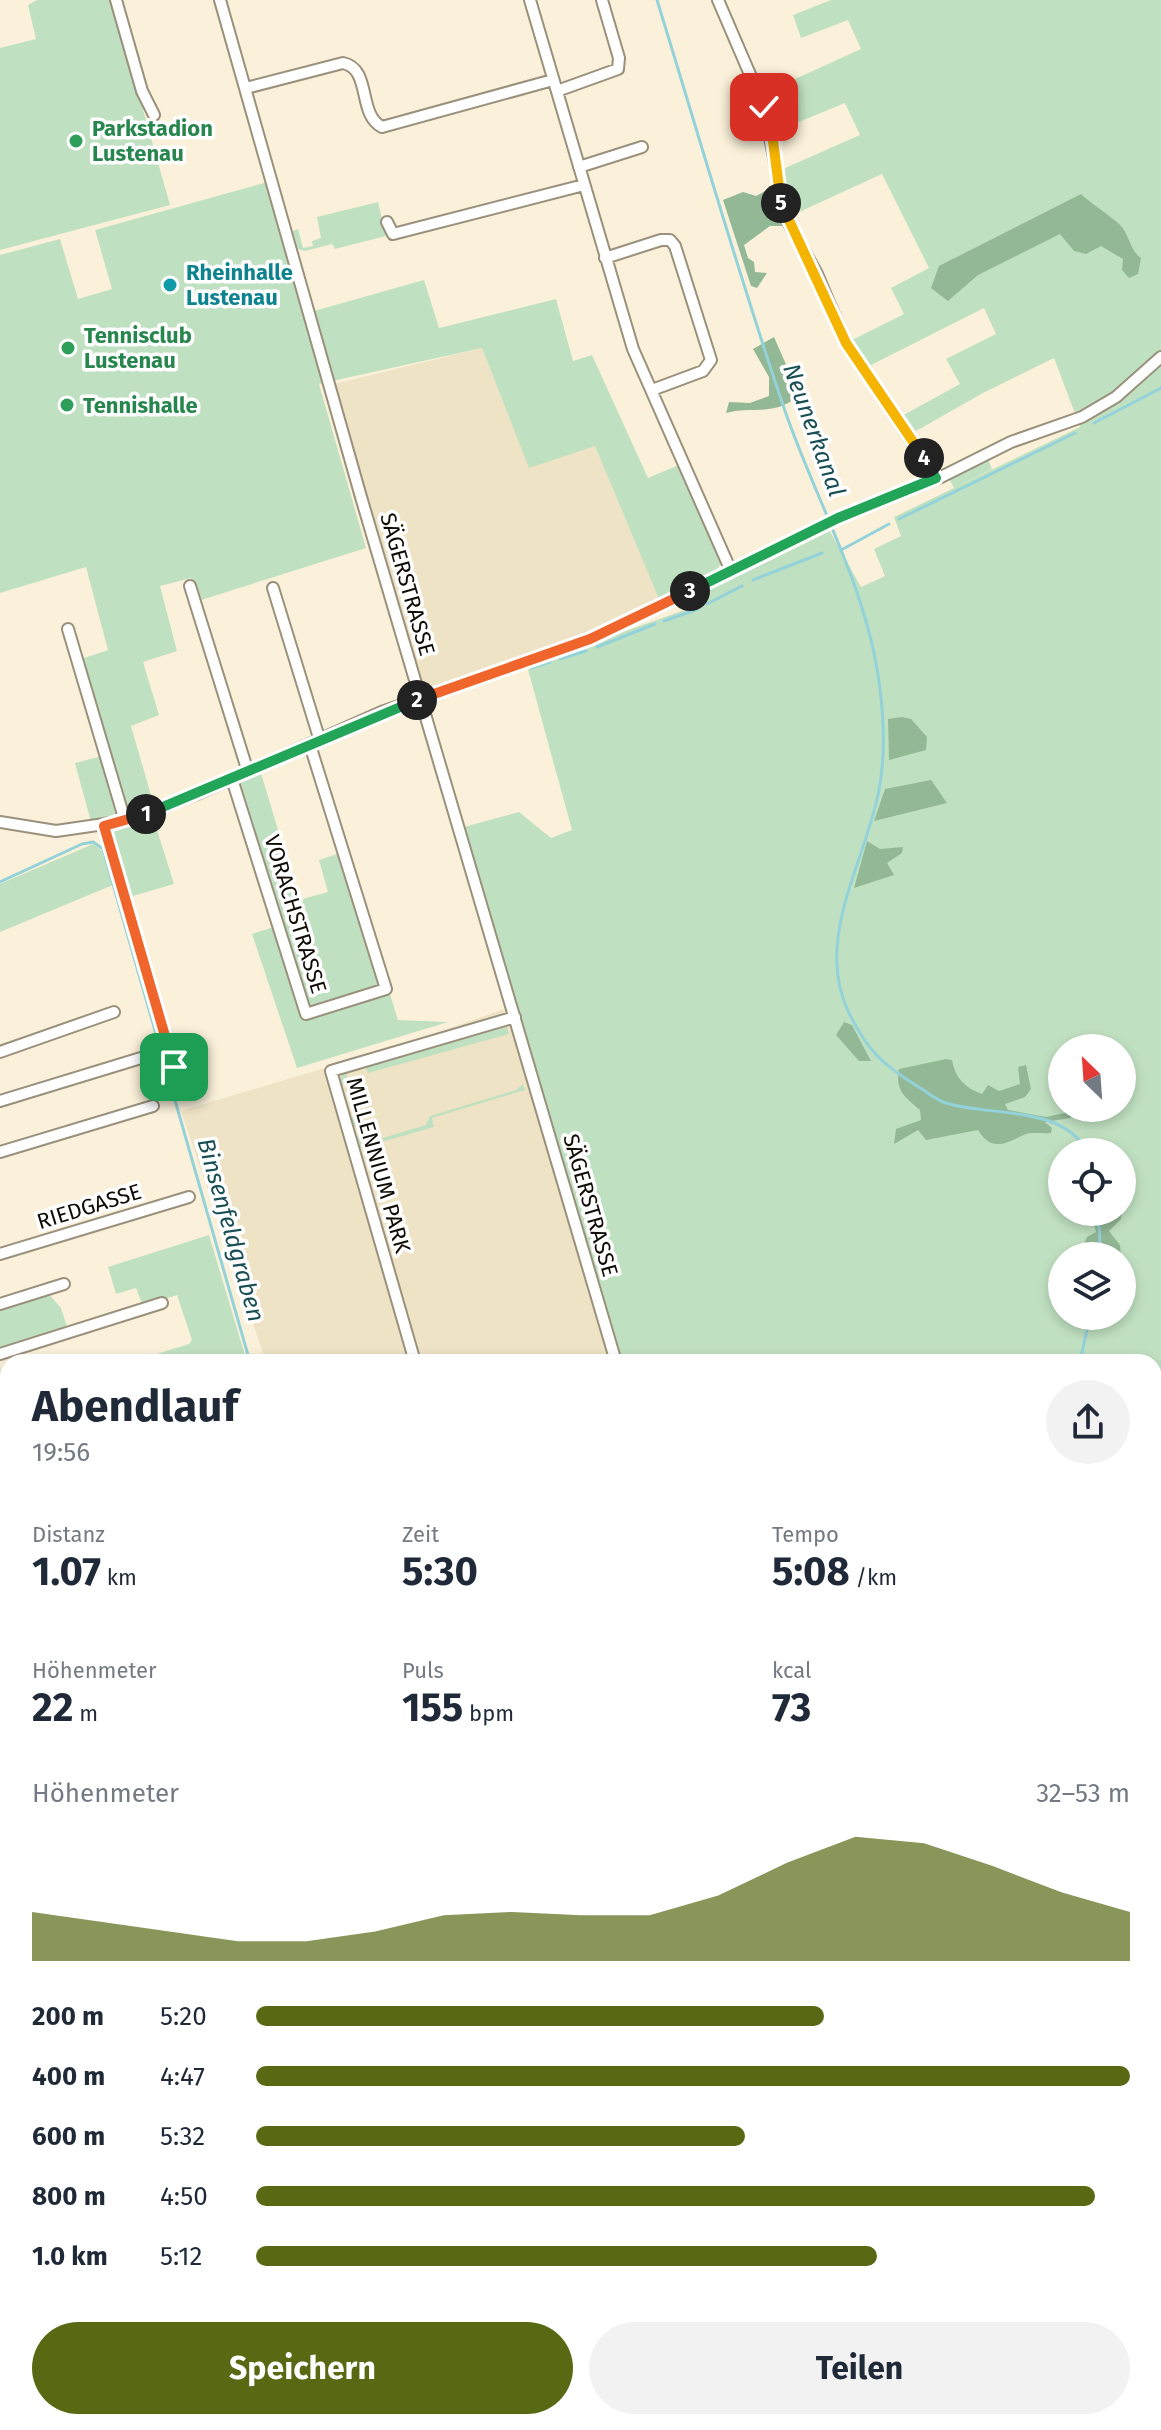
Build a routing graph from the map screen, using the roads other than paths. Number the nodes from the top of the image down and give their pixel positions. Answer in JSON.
{"nodes":[{"id":1,"x":116,"y":0,"type":"edge"},
{"id":2,"x":220,"y":0,"type":"edge"},
{"id":3,"x":530,"y":0,"type":"edge"},
{"id":4,"x":602,"y":0,"type":"edge"},
{"id":5,"x":718,"y":0,"type":"edge"},
{"id":6,"x":555,"y":86,"type":"junction"},
{"id":7,"x":246,"y":88,"type":"junction"},
{"id":8,"x":154,"y":115,"type":"dead end"},
{"id":9,"x":642,"y":147,"type":"dead end"},
{"id":10,"x":579,"y":167,"type":"junction"},
{"id":11,"x":584,"y":185,"type":"junction"},
{"id":12,"x":387,"y":222,"type":"dead end"},
{"id":13,"x":605,"y":258,"type":"junction"},
{"id":14,"x":1161,"y":357,"type":"edge"},
{"id":15,"x":652,"y":390,"type":"junction"},
{"id":16,"x":936,"y":478,"type":"junction"},
{"id":17,"x":731,"y":571,"type":"junction"},
{"id":18,"x":190,"y":586,"type":"dead end"},
{"id":19,"x":273,"y":588,"type":"dead end"},
{"id":20,"x":68,"y":629,"type":"dead end"},
{"id":21,"x":421,"y":698,"type":"junction"},
{"id":22,"x":315,"y":743,"type":"junction"},
{"id":23,"x":248,"y":772,"type":"junction"},
{"id":24,"x":232,"y":779,"type":"junction"},
{"id":25,"x":125,"y":821,"type":"junction"},
{"id":26,"x":0,"y":822,"type":"edge"},
{"id":27,"x":104,"y":826,"type":"junction"},
{"id":28,"x":114,"y":1012,"type":"dead end"},
{"id":29,"x":515,"y":1017,"type":"junction"},
{"id":30,"x":0,"y":1052,"type":"edge"},
{"id":31,"x":141,"y":1058,"type":"dead end"},
{"id":32,"x":181,"y":1089,"type":"dead end"},
{"id":33,"x":0,"y":1101,"type":"edge"},
{"id":34,"x":153,"y":1106,"type":"dead end"},
{"id":35,"x":0,"y":1152,"type":"edge"},
{"id":36,"x":189,"y":1197,"type":"dead end"},
{"id":37,"x":0,"y":1254,"type":"edge"},
{"id":38,"x":64,"y":1284,"type":"dead end"},
{"id":39,"x":162,"y":1303,"type":"dead end"},
{"id":40,"x":0,"y":1304,"type":"edge"},
{"id":41,"x":0,"y":1354,"type":"edge"},
{"id":42,"x":413,"y":1354,"type":"edge"},
{"id":43,"x":614,"y":1354,"type":"edge"}],
"edges":[{"from":1,"to":8,"type":"street"},
{"from":2,"to":7,"type":"street","name":"SÄGERSTRASSE"},
{"from":3,"to":6,"type":"street"},
{"from":4,"to":6,"type":"street"},
{"from":5,"to":16,"type":"street"},
{"from":6,"to":7,"type":"street"},
{"from":6,"to":10,"type":"street"},
{"from":7,"to":21,"type":"street","name":"SÄGERSTRASSE"},
{"from":9,"to":10,"type":"street"},
{"from":10,"to":11,"type":"street"},
{"from":11,"to":12,"type":"street"},
{"from":11,"to":13,"type":"street"},
{"from":13,"to":15,"type":"street"},
{"from":13,"to":15,"type":"street"},
{"from":14,"to":16,"type":"street"},
{"from":15,"to":17,"type":"street"},
{"from":16,"to":17,"type":"street"},
{"from":17,"to":21,"type":"street"},
{"from":18,"to":23,"type":"street"},
{"from":19,"to":22,"type":"street","name":"VORACHSTRASSE"},
{"from":20,"to":25,"type":"street"},
{"from":21,"to":22,"type":"street"},
{"from":21,"to":29,"type":"street","name":"SÄGERSTRASSE"},
{"from":22,"to":23,"type":"street"},
{"from":22,"to":24,"type":"street","name":"VORACHSTRASSE"},
{"from":23,"to":24,"type":"street"},
{"from":24,"to":25,"type":"street"},
{"from":25,"to":27,"type":"street"},
{"from":26,"to":27,"type":"street"},
{"from":27,"to":32,"type":"street"},
{"from":28,"to":30,"type":"street"},
{"from":29,"to":42,"type":"street","name":"MILLENNIUM PARK"},
{"from":29,"to":43,"type":"street","name":"SÄGERSTRASSE"},
{"from":31,"to":33,"type":"street"},
{"from":34,"to":35,"type":"street"},
{"from":36,"to":37,"type":"street","name":"RIEDGASSE"},
{"from":38,"to":40,"type":"street"},
{"from":39,"to":41,"type":"street"}]}
